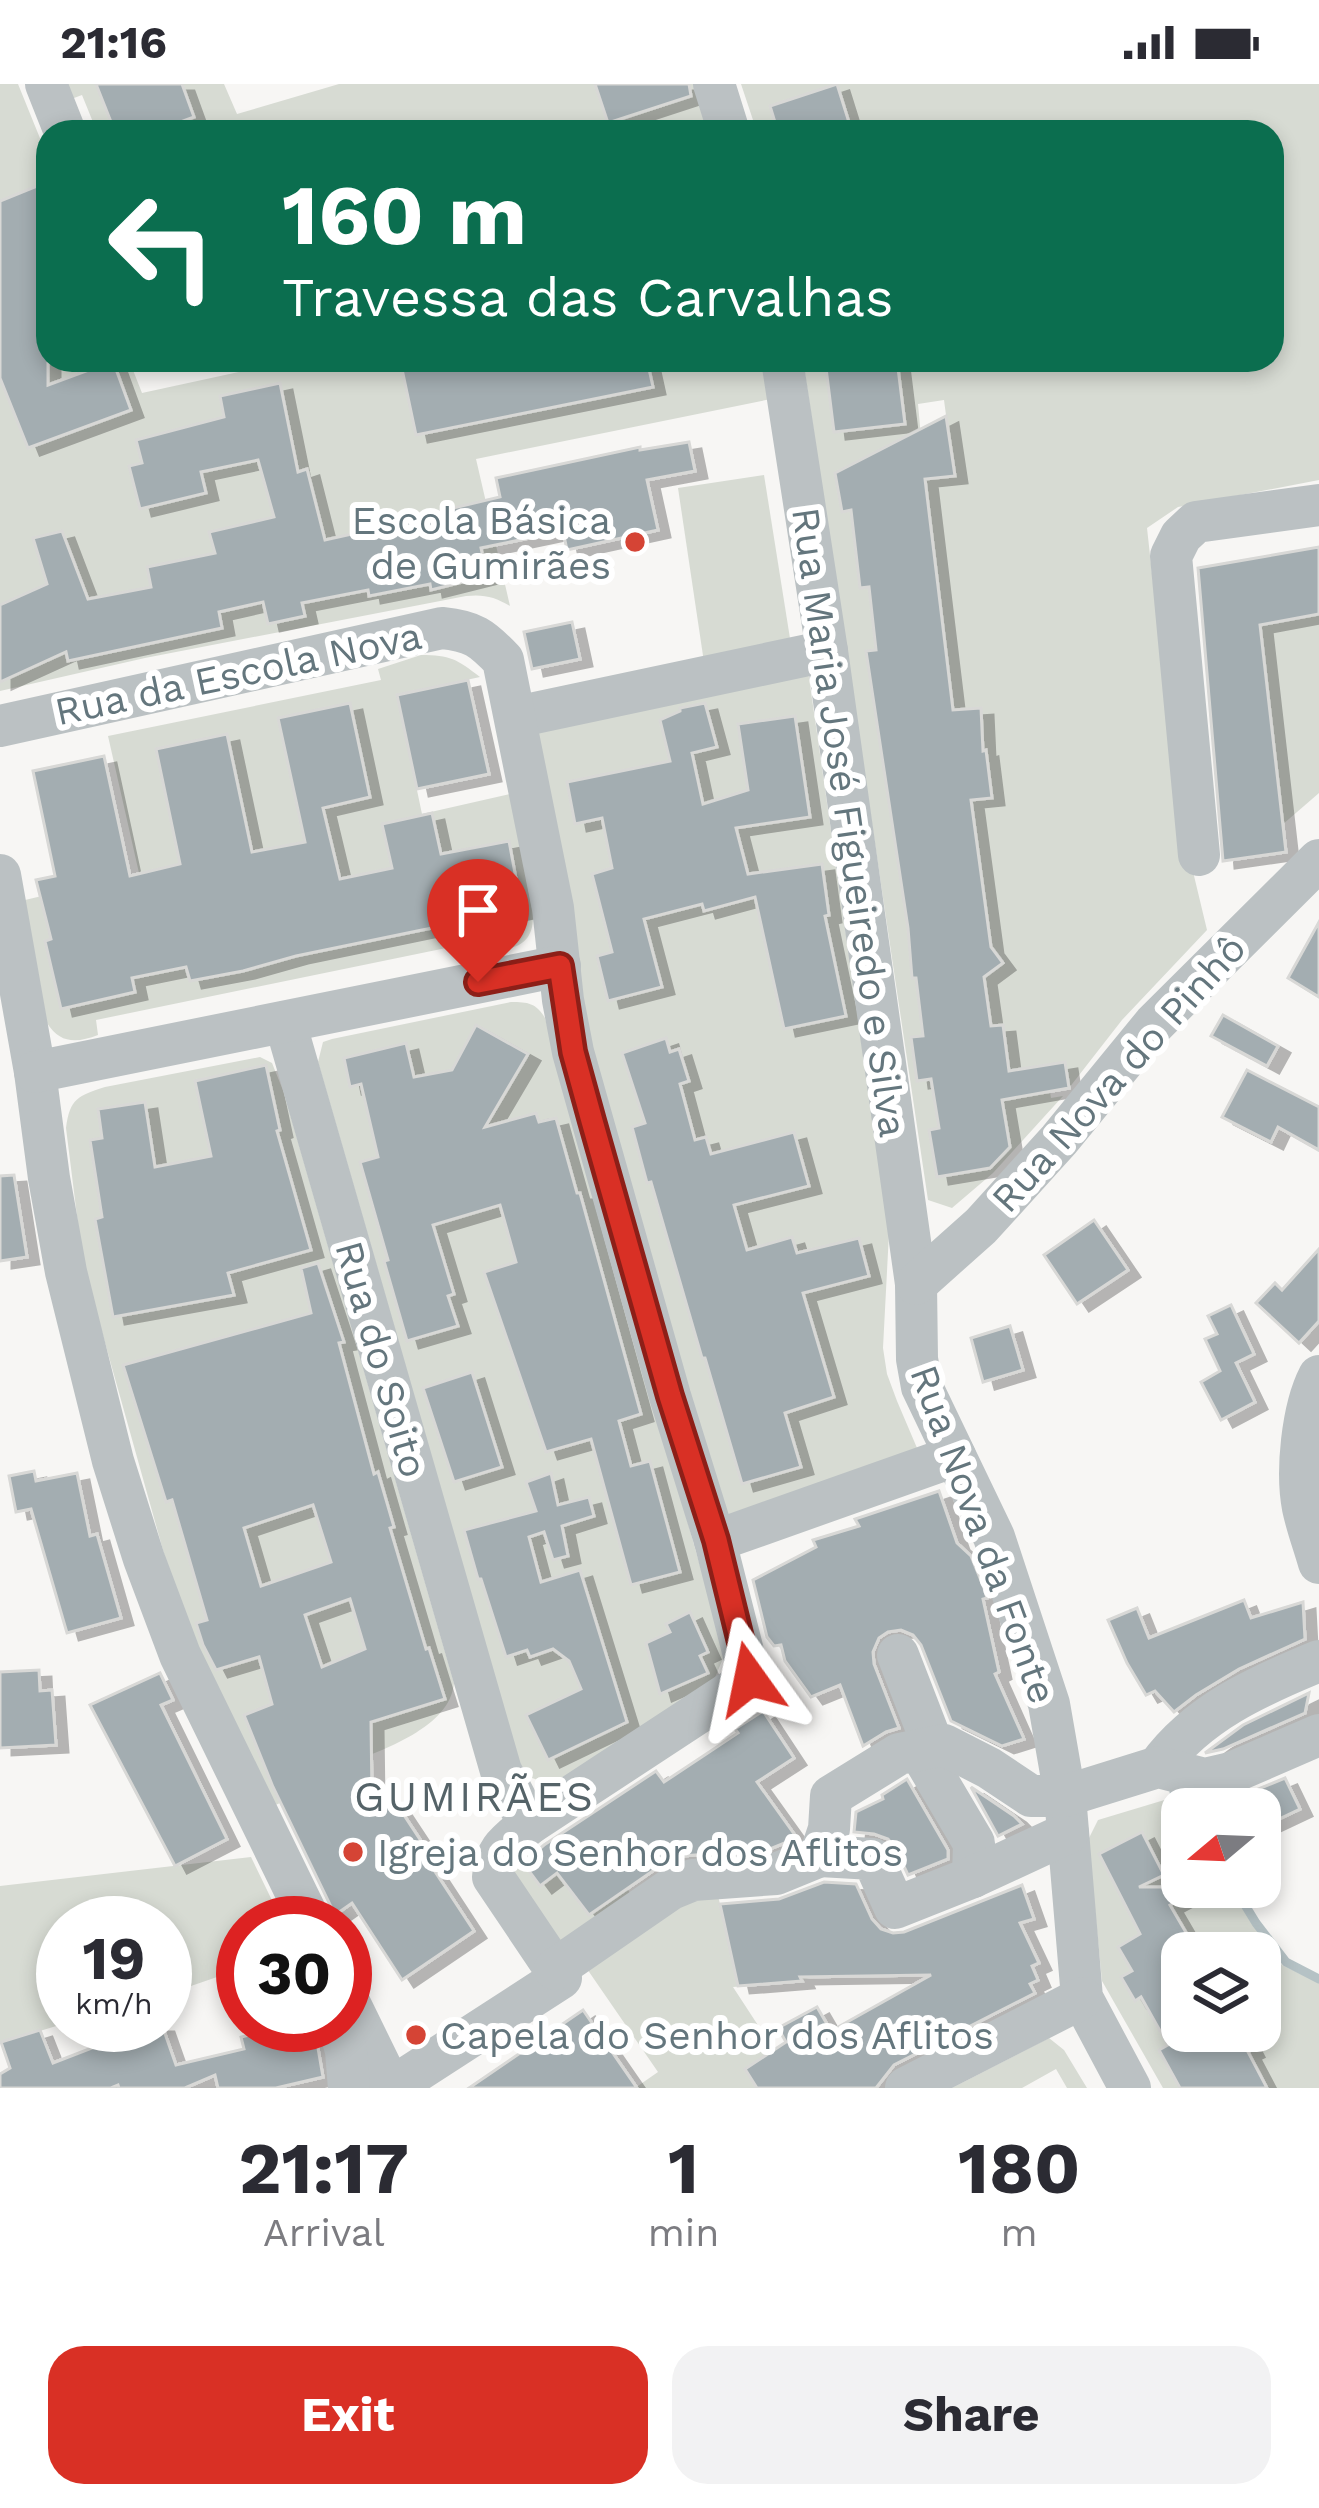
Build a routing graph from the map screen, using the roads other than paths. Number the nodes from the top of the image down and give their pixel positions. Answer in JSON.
{"nodes":[{"id":1,"x":46,"y":84,"type":"edge"},
{"id":2,"x":714,"y":84,"type":"edge"},
{"id":3,"x":60,"y":120,"type":"edge"},
{"id":4,"x":725,"y":120,"type":"edge"},
{"id":5,"x":784,"y":372,"type":"edge"},
{"id":6,"x":1319,"y":505,"type":"edge"},
{"id":7,"x":827,"y":651,"type":"junction"},
{"id":8,"x":516,"y":717,"type":"junction"},
{"id":9,"x":0,"y":726,"type":"edge"},
{"id":10,"x":1198,"y":855,"type":"dead end"},
{"id":11,"x":1319,"y":860,"type":"edge"},
{"id":12,"x":0,"y":874,"type":"edge"},
{"id":13,"x":560,"y":966,"type":"junction"},
{"id":14,"x":285,"y":1022,"type":"junction"},
{"id":15,"x":35,"y":1072,"type":"junction"},
{"id":16,"x":916,"y":1284,"type":"junction"},
{"id":17,"x":1319,"y":1376,"type":"edge"},
{"id":18,"x":955,"y":1456,"type":"junction"},
{"id":19,"x":716,"y":1540,"type":"junction"},
{"id":20,"x":1319,"y":1563,"type":"edge"},
{"id":21,"x":898,"y":1655,"type":"dead end"},
{"id":22,"x":1319,"y":1661,"type":"edge"},
{"id":23,"x":1319,"y":1735,"type":"edge"},
{"id":24,"x":927,"y":1749,"type":"junction"},
{"id":25,"x":1158,"y":1767,"type":"junction"},
{"id":26,"x":1066,"y":1815,"type":"junction"},
{"id":27,"x":529,"y":1824,"type":"junction"},
{"id":28,"x":820,"y":1856,"type":"junction"},
{"id":29,"x":973,"y":1877,"type":"junction"},
{"id":30,"x":296,"y":1896,"type":"edge"},
{"id":31,"x":555,"y":1970,"type":"junction"},
{"id":32,"x":1082,"y":1998,"type":"junction"},
{"id":33,"x":372,"y":2049,"type":"edge"},
{"id":34,"x":346,"y":2052,"type":"edge"},
{"id":35,"x":349,"y":2088,"type":"edge"},
{"id":36,"x":391,"y":2088,"type":"edge"},
{"id":37,"x":906,"y":2088,"type":"edge"},
{"id":38,"x":1130,"y":2088,"type":"edge"}],
"edges":[{"from":1,"to":3,"type":"street"},
{"from":2,"to":4,"type":"street"},
{"from":5,"to":7,"type":"street","name":"Rua Maria José Figueiredo e Silva"},
{"from":6,"to":10,"type":"street"},
{"from":7,"to":8,"type":"street"},
{"from":7,"to":16,"type":"street","name":"Rua Maria José Figueiredo e Silva"},
{"from":8,"to":9,"type":"street","name":"Rua da Escola Nova"},
{"from":8,"to":13,"type":"street","name":"Rua da Escola Nova"},
{"from":11,"to":16,"type":"street","name":"Rua Nova do Pinhô"},
{"from":12,"to":15,"type":"street"},
{"from":13,"to":14,"type":"street"},
{"from":13,"to":19,"type":"street","name":"Rua da Escola Nova"},
{"from":14,"to":15,"type":"street"},
{"from":14,"to":27,"type":"street","name":"Rua do Soito"},
{"from":15,"to":30,"type":"street"},
{"from":16,"to":18,"type":"street","name":"Rua Nova da Fonte"},
{"from":17,"to":20,"type":"street"},
{"from":18,"to":19,"type":"street"},
{"from":18,"to":26,"type":"street","name":"Rua Nova da Fonte"},
{"from":19,"to":27,"type":"street","name":"Rua da Escola Nova"},
{"from":21,"to":24,"type":"street"},
{"from":22,"to":25,"type":"street"},
{"from":23,"to":25,"type":"street"},
{"from":24,"to":26,"type":"street"},
{"from":24,"to":28,"type":"street"},
{"from":24,"to":29,"type":"street"},
{"from":25,"to":26,"type":"street"},
{"from":26,"to":29,"type":"street"},
{"from":26,"to":32,"type":"street","name":"Rua Nova da Fonte"},
{"from":27,"to":31,"type":"street","name":"Rua da Escola Nova"},
{"from":28,"to":29,"type":"street"},
{"from":28,"to":31,"type":"street"},
{"from":31,"to":36,"type":"street"},
{"from":32,"to":37,"type":"street"},
{"from":32,"to":38,"type":"street"},
{"from":33,"to":36,"type":"street"},
{"from":34,"to":35,"type":"street"}]}
